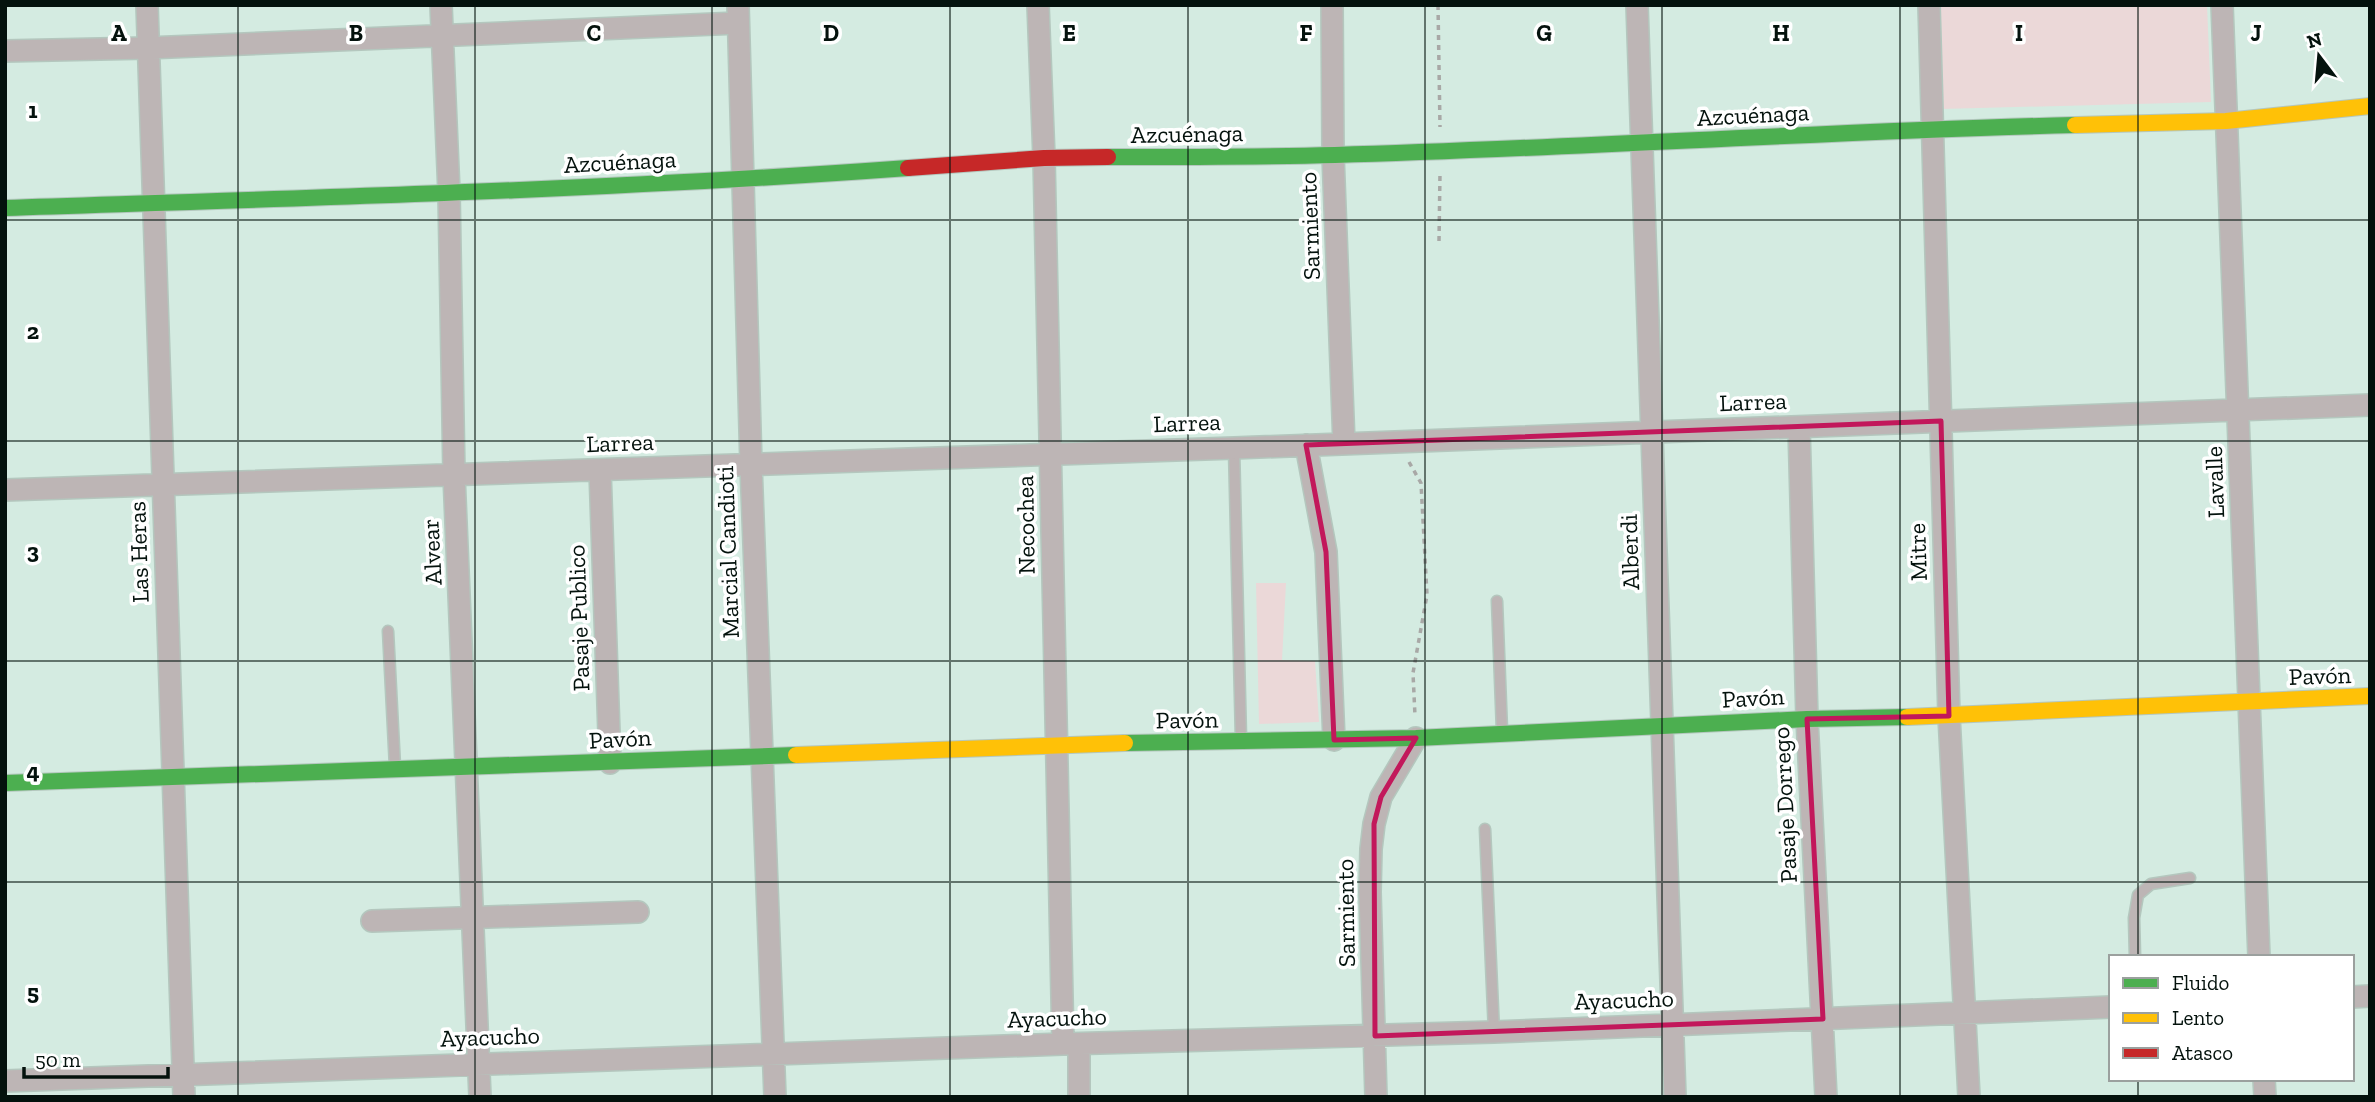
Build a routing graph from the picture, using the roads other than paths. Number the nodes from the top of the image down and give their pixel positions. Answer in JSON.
{"nodes":[{"id":1,"x":147,"y":5,"type":"edge"},
{"id":2,"x":441,"y":5,"type":"edge"},
{"id":3,"x":1038,"y":5,"type":"edge"},
{"id":4,"x":1332,"y":5,"type":"edge"},
{"id":5,"x":1637,"y":5,"type":"edge"},
{"id":6,"x":1929,"y":5,"type":"edge"},
{"id":7,"x":2222,"y":5,"type":"edge"},
{"id":8,"x":738,"y":14,"type":"edge"},
{"id":9,"x":442,"y":35,"type":"junction"},
{"id":10,"x":148,"y":48,"type":"junction"},
{"id":11,"x":5,"y":51,"type":"edge"},
{"id":12,"x":2370,"y":106,"type":"edge"},
{"id":13,"x":2226,"y":121,"type":"junction"},
{"id":14,"x":1934,"y":128,"type":"junction"},
{"id":15,"x":1642,"y":143,"type":"junction"},
{"id":16,"x":1333,"y":155,"type":"junction"},
{"id":17,"x":1044,"y":158,"type":"junction"},
{"id":18,"x":743,"y":180,"type":"junction"},
{"id":19,"x":449,"y":193,"type":"junction"},
{"id":20,"x":152,"y":203,"type":"junction"},
{"id":21,"x":5,"y":208,"type":"edge"},
{"id":22,"x":2370,"y":405,"type":"edge"},
{"id":23,"x":2238,"y":410,"type":"junction"},
{"id":24,"x":1941,"y":421,"type":"junction"},
{"id":25,"x":1798,"y":427,"type":"junction"},
{"id":26,"x":1652,"y":432,"type":"junction"},
{"id":27,"x":1344,"y":444,"type":"junction"},
{"id":28,"x":1306,"y":445,"type":"junction"},
{"id":29,"x":1234,"y":448,"type":"junction"},
{"id":30,"x":1050,"y":454,"type":"junction"},
{"id":31,"x":751,"y":465,"type":"junction"},
{"id":32,"x":600,"y":470,"type":"junction"},
{"id":33,"x":454,"y":475,"type":"junction"},
{"id":34,"x":162,"y":485,"type":"junction"},
{"id":35,"x":5,"y":490,"type":"edge"},
{"id":36,"x":1497,"y":601,"type":"dead end"},
{"id":37,"x":388,"y":631,"type":"dead end"},
{"id":38,"x":2370,"y":696,"type":"edge"},
{"id":39,"x":2250,"y":701,"type":"junction"},
{"id":40,"x":1949,"y":716,"type":"junction"},
{"id":41,"x":1807,"y":719,"type":"junction"},
{"id":42,"x":1663,"y":726,"type":"junction"},
{"id":43,"x":1502,"y":734,"type":"junction"},
{"id":44,"x":1416,"y":738,"type":"junction"},
{"id":45,"x":1334,"y":740,"type":"junction"},
{"id":46,"x":1241,"y":741,"type":"junction"},
{"id":47,"x":1056,"y":744,"type":"junction"},
{"id":48,"x":762,"y":755,"type":"junction"},
{"id":49,"x":610,"y":763,"type":"junction"},
{"id":50,"x":468,"y":768,"type":"junction"},
{"id":51,"x":395,"y":770,"type":"junction"},
{"id":52,"x":173,"y":777,"type":"junction"},
{"id":53,"x":5,"y":783,"type":"edge"},
{"id":54,"x":1485,"y":829,"type":"dead end"},
{"id":55,"x":2190,"y":878,"type":"dead end"},
{"id":56,"x":638,"y":912,"type":"dead end"},
{"id":57,"x":474,"y":916,"type":"junction"},
{"id":58,"x":372,"y":921,"type":"dead end"},
{"id":59,"x":2136,"y":955,"type":"edge"},
{"id":60,"x":2259,"y":955,"type":"edge"},
{"id":61,"x":2109,"y":1007,"type":"edge"},
{"id":62,"x":1966,"y":1013,"type":"junction"},
{"id":63,"x":1823,"y":1019,"type":"junction"},
{"id":64,"x":1674,"y":1024,"type":"junction"},
{"id":65,"x":1494,"y":1032,"type":"junction"},
{"id":66,"x":1375,"y":1036,"type":"junction"},
{"id":67,"x":1071,"y":1044,"type":"junction"},
{"id":68,"x":773,"y":1055,"type":"junction"},
{"id":69,"x":480,"y":1063,"type":"junction"},
{"id":70,"x":183,"y":1075,"type":"junction"},
{"id":71,"x":5,"y":1081,"type":"edge"},
{"id":72,"x":184,"y":1097,"type":"edge"},
{"id":73,"x":480,"y":1097,"type":"edge"},
{"id":74,"x":775,"y":1097,"type":"edge"},
{"id":75,"x":1079,"y":1097,"type":"edge"},
{"id":76,"x":1376,"y":1097,"type":"edge"},
{"id":77,"x":1675,"y":1097,"type":"edge"},
{"id":78,"x":1826,"y":1097,"type":"edge"},
{"id":79,"x":1969,"y":1097,"type":"edge"}],
"edges":[{"from":1,"to":10,"type":"street","name":"Las Heras"},
{"from":2,"to":9,"type":"street","name":"Alvear"},
{"from":3,"to":17,"type":"street","name":"Necochea"},
{"from":4,"to":16,"type":"street","name":"Sarmiento"},
{"from":5,"to":15,"type":"street","name":"Alberdi"},
{"from":6,"to":14,"type":"street","name":"Mitre"},
{"from":7,"to":13,"type":"street","name":"Lavalle"},
{"from":8,"to":9,"type":"street"},
{"from":8,"to":18,"type":"street","name":"Marcial Candioti"},
{"from":9,"to":10,"type":"street"},
{"from":9,"to":19,"type":"street","name":"Alvear"},
{"from":10,"to":11,"type":"street"},
{"from":10,"to":20,"type":"street","name":"Las Heras"},
{"from":12,"to":13,"type":"street","name":"Azcuénaga"},
{"from":13,"to":14,"type":"street","name":"Azcuénaga"},
{"from":13,"to":23,"type":"street","name":"Lavalle"},
{"from":14,"to":15,"type":"street","name":"Azcuénaga"},
{"from":14,"to":24,"type":"street","name":"Mitre"},
{"from":15,"to":16,"type":"street","name":"Azcuénaga"},
{"from":15,"to":26,"type":"street","name":"Alberdi"},
{"from":16,"to":17,"type":"street","name":"Azcuénaga"},
{"from":16,"to":27,"type":"street","name":"Sarmiento"},
{"from":17,"to":18,"type":"street","name":"Azcuénaga"},
{"from":17,"to":30,"type":"street","name":"Necochea"},
{"from":18,"to":19,"type":"street","name":"Azcuénaga"},
{"from":18,"to":31,"type":"street","name":"Marcial Candioti"},
{"from":19,"to":20,"type":"street","name":"Azcuénaga"},
{"from":19,"to":33,"type":"street","name":"Alvear"},
{"from":20,"to":21,"type":"street","name":"Azcuénaga"},
{"from":20,"to":34,"type":"street","name":"Las Heras"},
{"from":22,"to":23,"type":"street","name":"Larrea"},
{"from":23,"to":24,"type":"street","name":"Larrea"},
{"from":23,"to":39,"type":"street","name":"Lavalle"},
{"from":24,"to":25,"type":"street","name":"Larrea"},
{"from":24,"to":40,"type":"street","name":"Mitre"},
{"from":25,"to":26,"type":"street","name":"Larrea"},
{"from":25,"to":41,"type":"street","name":"Pasaje Dorrego"},
{"from":26,"to":27,"type":"street","name":"Larrea"},
{"from":26,"to":42,"type":"street","name":"Alberdi"},
{"from":27,"to":28,"type":"street","name":"Larrea"},
{"from":28,"to":29,"type":"street","name":"Larrea"},
{"from":28,"to":45,"type":"street"},
{"from":29,"to":30,"type":"street","name":"Larrea"},
{"from":29,"to":46,"type":"lane"},
{"from":30,"to":31,"type":"street","name":"Larrea"},
{"from":30,"to":47,"type":"street","name":"Necochea"},
{"from":31,"to":32,"type":"street","name":"Larrea"},
{"from":31,"to":48,"type":"street","name":"Marcial Candioti"},
{"from":32,"to":33,"type":"street","name":"Larrea"},
{"from":32,"to":49,"type":"street","name":"Pasaje Publico"},
{"from":33,"to":34,"type":"street","name":"Larrea"},
{"from":33,"to":50,"type":"street","name":"Alvear"},
{"from":34,"to":35,"type":"street","name":"Larrea"},
{"from":34,"to":52,"type":"street","name":"Las Heras"},
{"from":36,"to":43,"type":"lane"},
{"from":37,"to":51,"type":"lane"},
{"from":38,"to":39,"type":"street","name":"Pavón"},
{"from":39,"to":40,"type":"street","name":"Pavón"},
{"from":39,"to":60,"type":"street","name":"Lavalle"},
{"from":40,"to":41,"type":"street","name":"Pavón"},
{"from":40,"to":62,"type":"street","name":"Mitre"},
{"from":41,"to":42,"type":"street","name":"Pavón"},
{"from":41,"to":63,"type":"street","name":"Pasaje Dorrego"},
{"from":42,"to":43,"type":"street","name":"Pavón"},
{"from":42,"to":64,"type":"street","name":"Alberdi"},
{"from":43,"to":44,"type":"street","name":"Pavón"},
{"from":44,"to":45,"type":"street","name":"Pavón"},
{"from":44,"to":66,"type":"street","name":"Sarmiento"},
{"from":45,"to":46,"type":"street","name":"Pavón"},
{"from":46,"to":47,"type":"street","name":"Pavón"},
{"from":47,"to":48,"type":"street","name":"Pavón"},
{"from":47,"to":67,"type":"street","name":"Necochea"},
{"from":48,"to":49,"type":"street","name":"Pavón"},
{"from":48,"to":68,"type":"street","name":"Marcial Candioti"},
{"from":49,"to":50,"type":"street","name":"Pavón"},
{"from":50,"to":51,"type":"street","name":"Pavón"},
{"from":50,"to":57,"type":"street","name":"Alvear"},
{"from":51,"to":52,"type":"street","name":"Pavón"},
{"from":52,"to":53,"type":"street","name":"Pavón"},
{"from":52,"to":70,"type":"street","name":"Las Heras"},
{"from":54,"to":65,"type":"lane"},
{"from":55,"to":59,"type":"lane"},
{"from":56,"to":57,"type":"street"},
{"from":57,"to":58,"type":"street"},
{"from":57,"to":69,"type":"street","name":"Alvear"},
{"from":61,"to":62,"type":"street","name":"Ayacucho"},
{"from":62,"to":63,"type":"street","name":"Ayacucho"},
{"from":62,"to":79,"type":"street","name":"Mitre"},
{"from":63,"to":64,"type":"street","name":"Ayacucho"},
{"from":63,"to":78,"type":"street","name":"Pasaje Dorrego"},
{"from":64,"to":65,"type":"street","name":"Ayacucho"},
{"from":64,"to":77,"type":"street","name":"Alberdi"},
{"from":65,"to":66,"type":"street","name":"Ayacucho"},
{"from":66,"to":67,"type":"street","name":"Ayacucho"},
{"from":66,"to":76,"type":"street","name":"Sarmiento"},
{"from":67,"to":68,"type":"street","name":"Ayacucho"},
{"from":67,"to":75,"type":"street","name":"Necochea"},
{"from":68,"to":69,"type":"street","name":"Ayacucho"},
{"from":68,"to":74,"type":"street","name":"Marcial Candioti"},
{"from":69,"to":70,"type":"street","name":"Ayacucho"},
{"from":69,"to":73,"type":"street","name":"Alvear"},
{"from":70,"to":71,"type":"street","name":"Ayacucho"},
{"from":70,"to":72,"type":"street","name":"Las Heras"}]}
